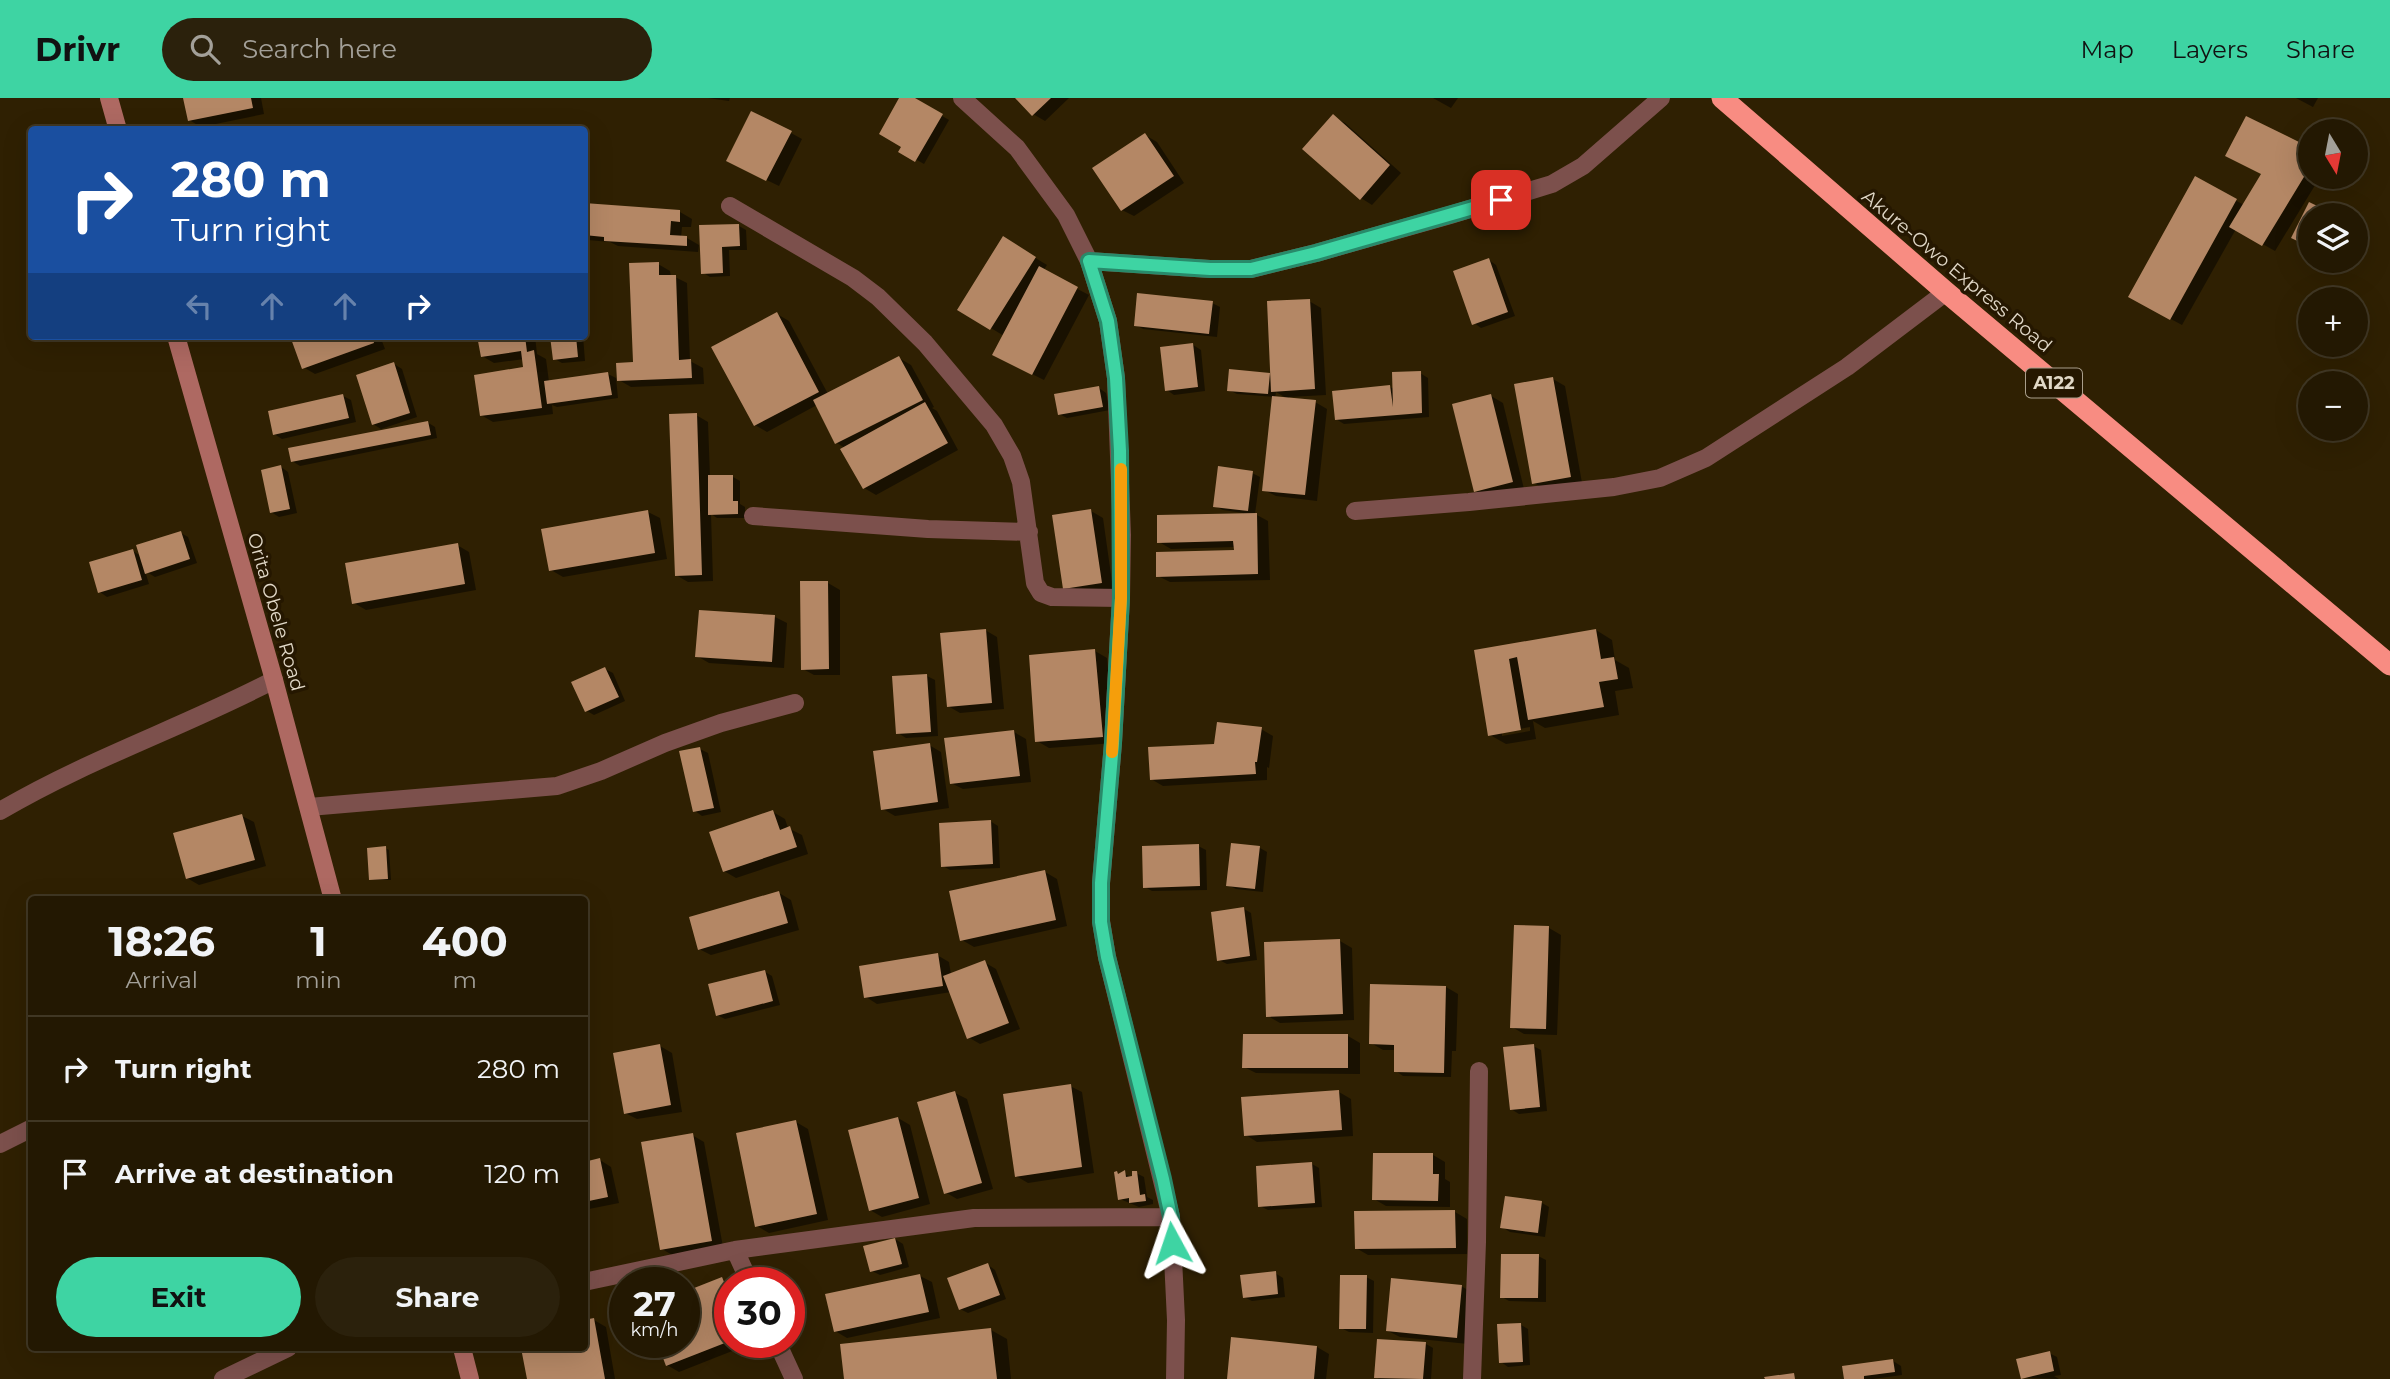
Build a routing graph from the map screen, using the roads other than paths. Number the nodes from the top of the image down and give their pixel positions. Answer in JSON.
{"nodes":[{"id":1,"x":109,"y":98,"type":"edge"},
{"id":2,"x":962,"y":98,"type":"edge"},
{"id":3,"x":1661,"y":98,"type":"edge"},
{"id":4,"x":1722,"y":98,"type":"edge"},
{"id":5,"x":117,"y":126,"type":"edge"},
{"id":6,"x":730,"y":206,"type":"dead end"},
{"id":7,"x":1089,"y":261,"type":"junction"},
{"id":8,"x":1946,"y":292,"type":"junction"},
{"id":9,"x":177,"y":340,"type":"edge"},
{"id":10,"x":1355,"y":511,"type":"dead end"},
{"id":11,"x":753,"y":516,"type":"dead end"},
{"id":12,"x":1029,"y":532,"type":"junction"},
{"id":13,"x":1121,"y":598,"type":"junction"},
{"id":14,"x":2390,"y":665,"type":"edge"},
{"id":15,"x":274,"y":680,"type":"junction"},
{"id":16,"x":795,"y":703,"type":"dead end"},
{"id":17,"x":309,"y":807,"type":"junction"},
{"id":18,"x":0,"y":811,"type":"edge"},
{"id":19,"x":332,"y":896,"type":"edge"},
{"id":20,"x":1479,"y":1071,"type":"dead end"},
{"id":21,"x":28,"y":1130,"type":"edge"},
{"id":22,"x":0,"y":1144,"type":"edge"},
{"id":23,"x":1171,"y":1217,"type":"junction"},
{"id":24,"x":735,"y":1250,"type":"junction"},
{"id":25,"x":743,"y":1267,"type":"edge"},
{"id":26,"x":588,"y":1281,"type":"edge"},
{"id":27,"x":282,"y":1351,"type":"edge"},
{"id":28,"x":463,"y":1351,"type":"edge"},
{"id":29,"x":784,"y":1358,"type":"edge"},
{"id":30,"x":223,"y":1379,"type":"edge"},
{"id":31,"x":470,"y":1379,"type":"edge"},
{"id":32,"x":794,"y":1379,"type":"edge"},
{"id":33,"x":1175,"y":1379,"type":"edge"},
{"id":34,"x":1472,"y":1379,"type":"edge"}],
"edges":[{"from":1,"to":5,"type":"main road"},
{"from":2,"to":7,"type":"street"},
{"from":3,"to":7,"type":"street"},
{"from":4,"to":8,"type":"highway","name":"Akure-Owo Express Road","number":"A122"},
{"from":6,"to":12,"type":"street"},
{"from":7,"to":13,"type":"street"},
{"from":8,"to":10,"type":"street"},
{"from":8,"to":14,"type":"highway","name":"Akure-Owo Express Road","number":"A122"},
{"from":9,"to":15,"type":"main road","name":"Orita Obele Road"},
{"from":11,"to":12,"type":"street"},
{"from":12,"to":13,"type":"street"},
{"from":13,"to":23,"type":"street"},
{"from":15,"to":17,"type":"main road","name":"Orita Obele Road"},
{"from":15,"to":18,"type":"street"},
{"from":16,"to":17,"type":"street"},
{"from":17,"to":19,"type":"main road","name":"Orita Obele Road"},
{"from":20,"to":34,"type":"street"},
{"from":21,"to":22,"type":"street"},
{"from":23,"to":24,"type":"street"},
{"from":23,"to":33,"type":"street"},
{"from":24,"to":25,"type":"street"},
{"from":24,"to":26,"type":"street"},
{"from":27,"to":30,"type":"street"},
{"from":28,"to":31,"type":"main road"},
{"from":29,"to":32,"type":"street"}]}
